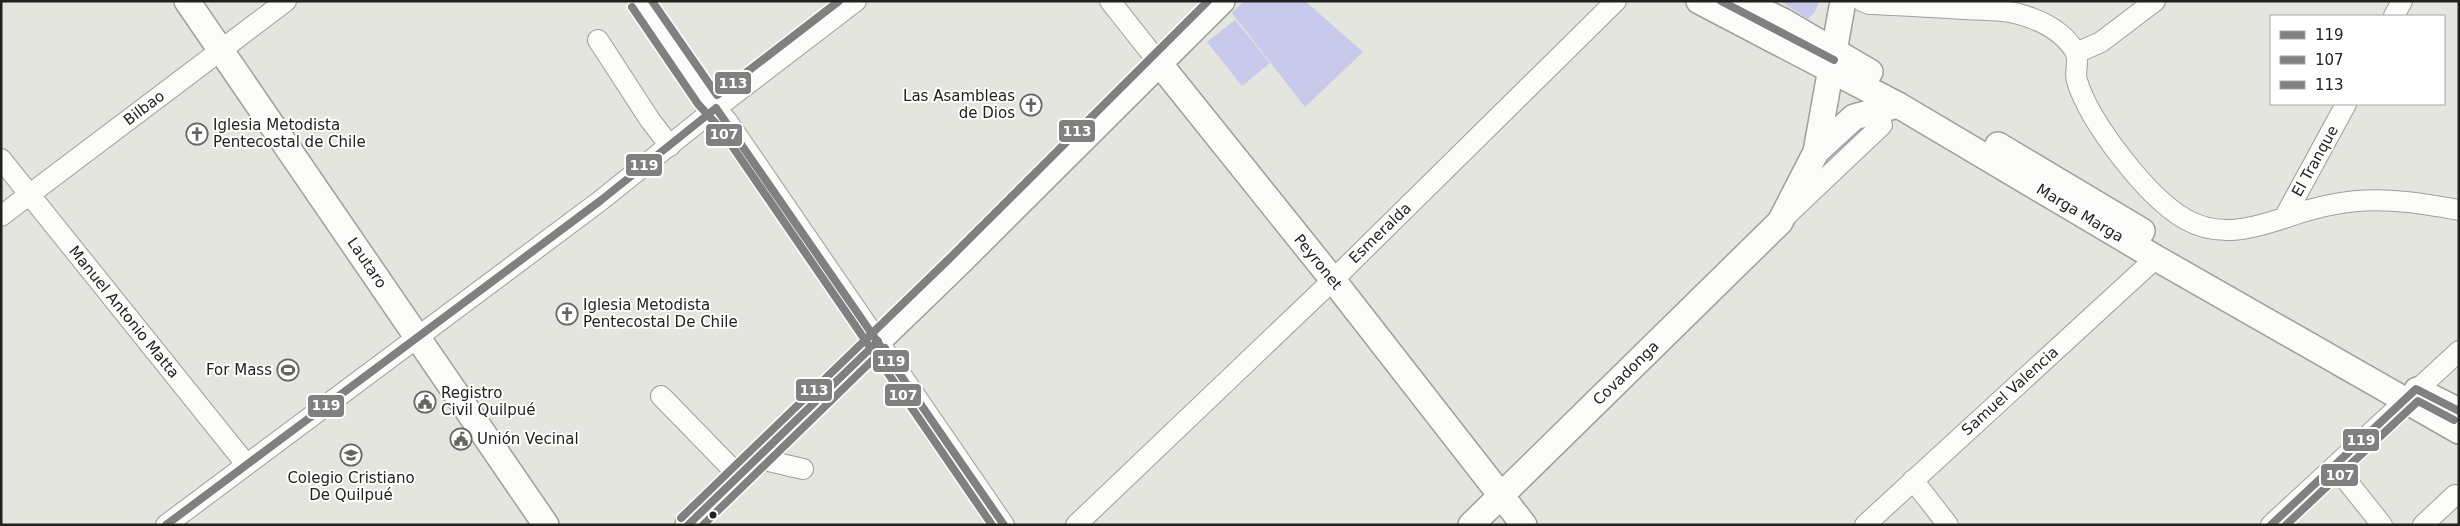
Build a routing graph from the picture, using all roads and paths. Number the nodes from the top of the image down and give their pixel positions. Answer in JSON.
{"nodes":[{"id":1,"x":187,"y":1,"type":"edge"},
{"id":2,"x":286,"y":1,"type":"edge"},
{"id":3,"x":640,"y":1,"type":"edge"},
{"id":4,"x":856,"y":1,"type":"edge"},
{"id":5,"x":1110,"y":1,"type":"edge"},
{"id":6,"x":1222,"y":1,"type":"edge"},
{"id":7,"x":1616,"y":1,"type":"edge"},
{"id":8,"x":1699,"y":1,"type":"edge"},
{"id":9,"x":1741,"y":1,"type":"edge"},
{"id":10,"x":1843,"y":1,"type":"edge"},
{"id":11,"x":1862,"y":1,"type":"edge"},
{"id":12,"x":2402,"y":1,"type":"edge"},
{"id":13,"x":2152,"y":2,"type":"edge"},
{"id":14,"x":2395,"y":15,"type":"edge"},
{"id":15,"x":598,"y":40,"type":"dead end"},
{"id":16,"x":220,"y":50,"type":"junction"},
{"id":17,"x":2076,"y":53,"type":"junction"},
{"id":18,"x":1831,"y":60,"type":"junction"},
{"id":19,"x":1159,"y":63,"type":"junction"},
{"id":20,"x":1898,"y":105,"type":"junction"},
{"id":21,"x":2345,"y":105,"type":"edge"},
{"id":22,"x":716,"y":108,"type":"junction"},
{"id":23,"x":1882,"y":125,"type":"dead end"},
{"id":24,"x":670,"y":146,"type":"junction"},
{"id":25,"x":1816,"y":152,"type":"junction"},
{"id":26,"x":1,"y":159,"type":"edge"},
{"id":27,"x":29,"y":194,"type":"junction"},
{"id":28,"x":2459,"y":210,"type":"edge"},
{"id":29,"x":1,"y":216,"type":"edge"},
{"id":30,"x":2284,"y":218,"type":"junction"},
{"id":31,"x":1780,"y":222,"type":"junction"},
{"id":32,"x":2156,"y":258,"type":"junction"},
{"id":33,"x":1332,"y":280,"type":"junction"},
{"id":34,"x":418,"y":336,"type":"junction"},
{"id":35,"x":878,"y":341,"type":"junction"},
{"id":36,"x":2459,"y":351,"type":"edge"},
{"id":37,"x":2410,"y":395,"type":"junction"},
{"id":38,"x":661,"y":396,"type":"dead end"},
{"id":39,"x":2459,"y":411,"type":"edge"},
{"id":40,"x":2459,"y":431,"type":"edge"},
{"id":41,"x":756,"y":458,"type":"junction"},
{"id":42,"x":246,"y":464,"type":"junction"},
{"id":43,"x":2335,"y":466,"type":"junction"},
{"id":44,"x":802,"y":468,"type":"dead end"},
{"id":45,"x":738,"y":475,"type":"junction"},
{"id":46,"x":1913,"y":480,"type":"junction"},
{"id":47,"x":2455,"y":495,"type":"dead end"},
{"id":48,"x":1501,"y":496,"type":"junction"},
{"id":49,"x":166,"y":525,"type":"edge"},
{"id":50,"x":546,"y":525,"type":"edge"},
{"id":51,"x":688,"y":525,"type":"edge"},
{"id":52,"x":1004,"y":525,"type":"edge"},
{"id":53,"x":1076,"y":525,"type":"edge"},
{"id":54,"x":1471,"y":525,"type":"edge"},
{"id":55,"x":1524,"y":525,"type":"edge"},
{"id":56,"x":1865,"y":525,"type":"edge"},
{"id":57,"x":1948,"y":525,"type":"edge"},
{"id":58,"x":2270,"y":525,"type":"edge"},
{"id":59,"x":2382,"y":525,"type":"edge"},
{"id":60,"x":2423,"y":525,"type":"edge"}],
"edges":[{"from":1,"to":16,"type":"main road","name":"Lautaro"},
{"from":2,"to":16,"type":"street","name":"Bilbao"},
{"from":3,"to":22,"type":"street"},
{"from":4,"to":22,"type":"street"},
{"from":5,"to":19,"type":"street","name":"Peyronet"},
{"from":6,"to":19,"type":"main road"},
{"from":7,"to":33,"type":"street","name":"Esmeralda"},
{"from":8,"to":18,"type":"main road","name":"Marga Marga"},
{"from":9,"to":18,"type":"main road","name":"Marga Marga"},
{"from":10,"to":18,"type":"main road","name":"Covadonga"},
{"from":11,"to":17,"type":"street"},
{"from":12,"to":14,"type":"street"},
{"from":13,"to":17,"type":"street"},
{"from":15,"to":24,"type":"street"},
{"from":16,"to":27,"type":"street","name":"Bilbao"},
{"from":16,"to":34,"type":"main road","name":"Lautaro"},
{"from":17,"to":30,"type":"street"},
{"from":18,"to":20,"type":"main road","name":"Marga Marga"},
{"from":18,"to":25,"type":"main road","name":"Covadonga"},
{"from":18,"to":37,"type":"main road","name":"Marga Marga"},
{"from":19,"to":33,"type":"main road","name":"Peyronet"},
{"from":19,"to":35,"type":"main road"},
{"from":20,"to":25,"type":"main road"},
{"from":20,"to":32,"type":"main road","name":"Marga Marga"},
{"from":21,"to":30,"type":"street","name":"El Tranque"},
{"from":22,"to":24,"type":"street"},
{"from":22,"to":35,"type":"street"},
{"from":23,"to":31,"type":"street","name":"Covadonga"},
{"from":24,"to":34,"type":"street"},
{"from":25,"to":31,"type":"main road","name":"Covadonga"},
{"from":26,"to":27,"type":"street","name":"Manuel Antonio Matta"},
{"from":27,"to":29,"type":"street","name":"Bilbao"},
{"from":27,"to":42,"type":"street","name":"Manuel Antonio Matta"},
{"from":28,"to":30,"type":"street"},
{"from":31,"to":48,"type":"main road","name":"Covadonga"},
{"from":32,"to":37,"type":"main road","name":"Marga Marga"},
{"from":32,"to":46,"type":"street","name":"Samuel Valencia"},
{"from":33,"to":48,"type":"main road","name":"Peyronet"},
{"from":33,"to":53,"type":"street","name":"Esmeralda"},
{"from":34,"to":42,"type":"street"},
{"from":34,"to":50,"type":"main road","name":"Lautaro"},
{"from":35,"to":41,"type":"main road"},
{"from":35,"to":52,"type":"street"},
{"from":36,"to":37,"type":"street"},
{"from":37,"to":39,"type":"main road","name":"Marga Marga"},
{"from":37,"to":40,"type":"main road","name":"Marga Marga"},
{"from":37,"to":43,"type":"street"},
{"from":38,"to":45,"type":"street"},
{"from":41,"to":44,"type":"street"},
{"from":41,"to":45,"type":"main road"},
{"from":42,"to":49,"type":"street"},
{"from":43,"to":58,"type":"street"},
{"from":43,"to":59,"type":"street"},
{"from":45,"to":51,"type":"main road"},
{"from":46,"to":56,"type":"street","name":"Samuel Valencia"},
{"from":46,"to":57,"type":"street"},
{"from":47,"to":60,"type":"street"},
{"from":48,"to":54,"type":"main road","name":"Covadonga"},
{"from":48,"to":55,"type":"main road","name":"Peyronet"}]}
